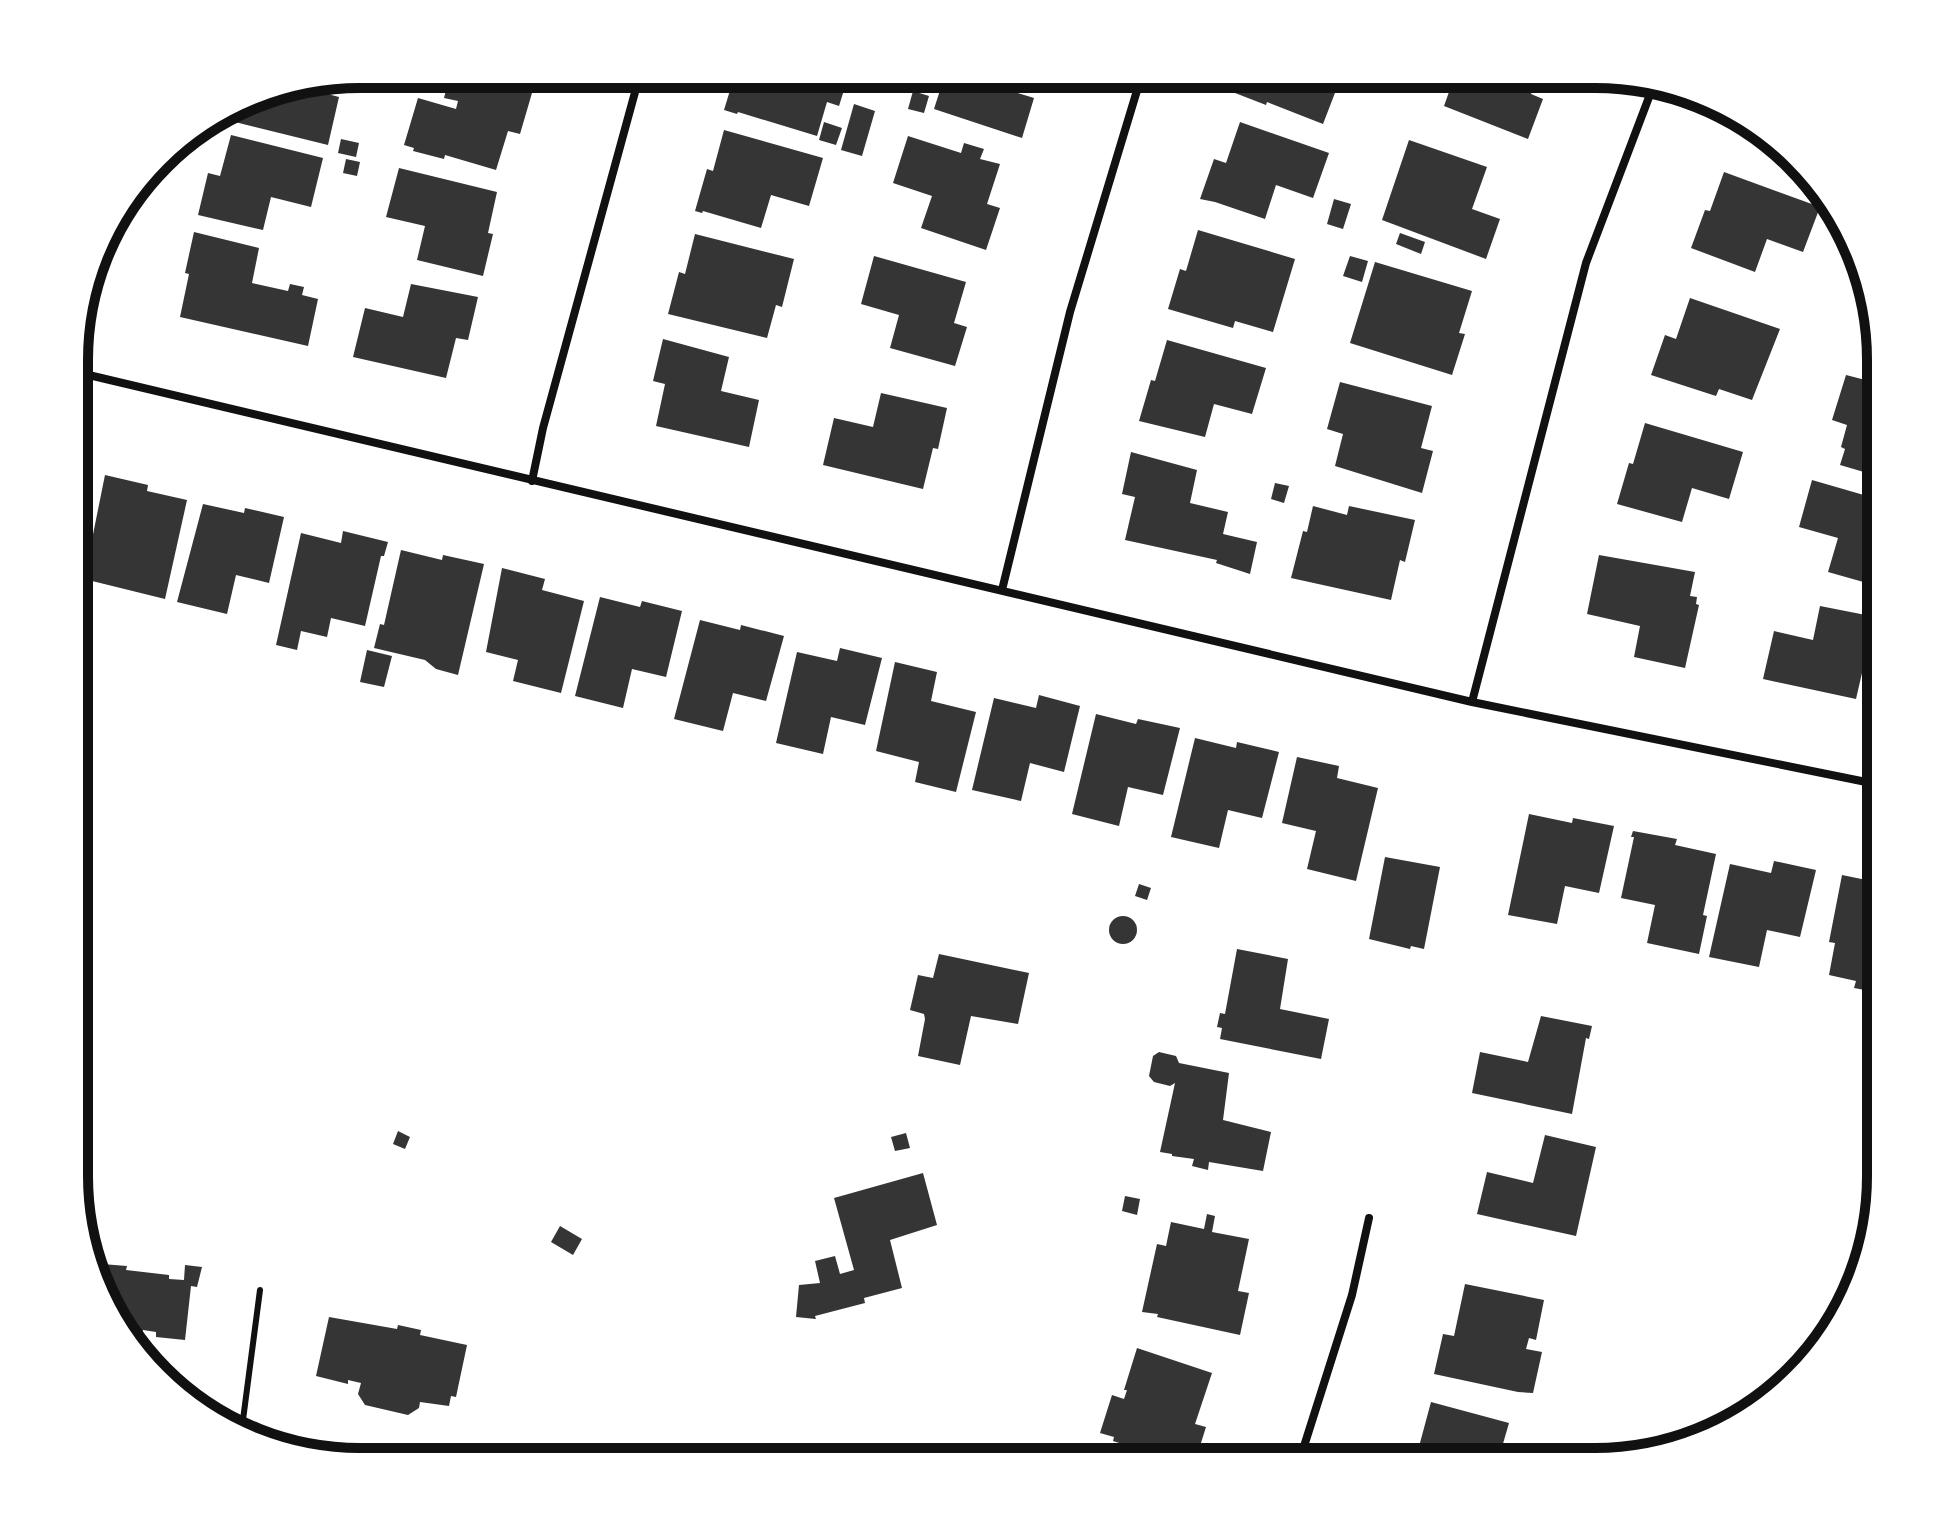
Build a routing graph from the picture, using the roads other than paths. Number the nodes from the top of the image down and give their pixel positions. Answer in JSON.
{"nodes":[{"id":1,"x":636,"y":89,"type":"edge"},
{"id":2,"x":1137,"y":89,"type":"edge"},
{"id":3,"x":1650,"y":94,"type":"edge"},
{"id":4,"x":88,"y":375,"type":"edge"},
{"id":5,"x":532,"y":481,"type":"junction"},
{"id":6,"x":1002,"y":590,"type":"junction"},
{"id":7,"x":1472,"y":702,"type":"junction"},
{"id":8,"x":1866,"y":782,"type":"edge"},
{"id":9,"x":1369,"y":1218,"type":"dead end"},
{"id":10,"x":260,"y":1290,"type":"dead end"},
{"id":11,"x":243,"y":1421,"type":"edge"},
{"id":12,"x":1304,"y":1448,"type":"edge"}],
"edges":[{"from":1,"to":5,"type":"street"},
{"from":2,"to":6,"type":"street"},
{"from":3,"to":7,"type":"street"},
{"from":4,"to":5,"type":"street"},
{"from":5,"to":6,"type":"street"},
{"from":6,"to":7,"type":"street"},
{"from":7,"to":8,"type":"street"},
{"from":9,"to":12,"type":"street"},
{"from":10,"to":11,"type":"lane"}]}
